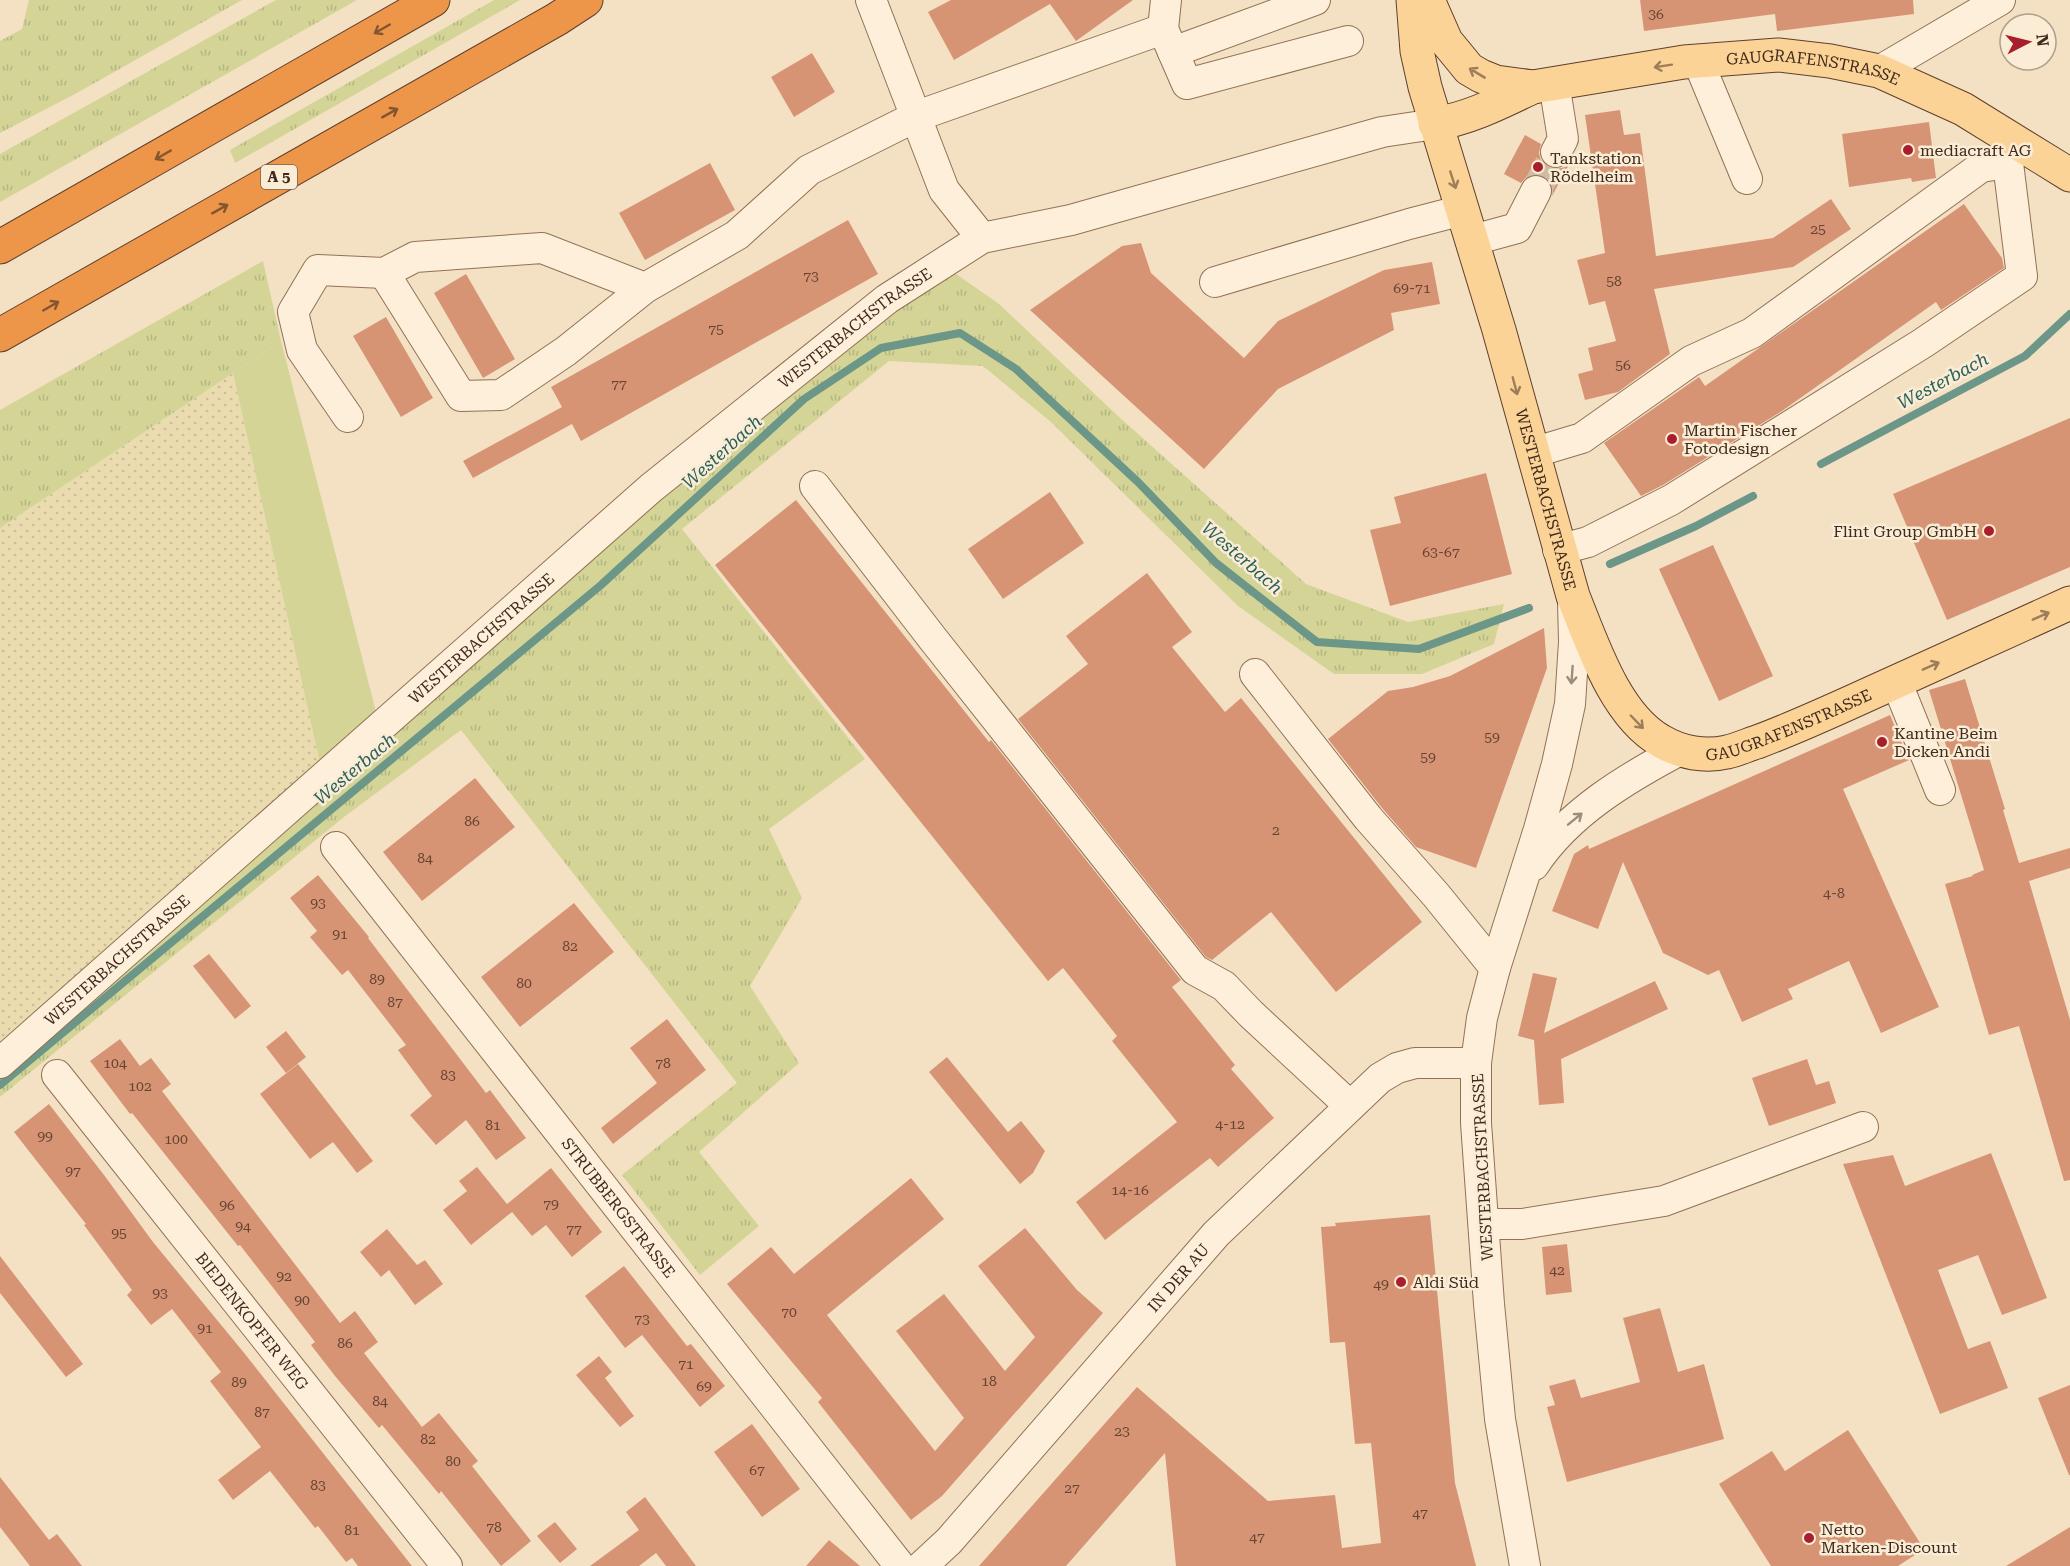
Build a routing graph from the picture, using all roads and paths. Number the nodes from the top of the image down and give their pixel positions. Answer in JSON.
{"nodes":[{"id":1,"x":433,"y":0,"type":"edge"},
{"id":2,"x":586,"y":0,"type":"edge"},
{"id":3,"x":871,"y":0,"type":"edge"},
{"id":4,"x":1315,"y":0,"type":"edge"},
{"id":5,"x":1413,"y":0,"type":"edge"},
{"id":6,"x":1428,"y":0,"type":"edge"},
{"id":7,"x":2000,"y":0,"type":"edge"},
{"id":8,"x":1168,"y":17,"type":"edge"},
{"id":9,"x":1348,"y":41,"type":"dead end"},
{"id":10,"x":1698,"y":61,"type":"junction"},
{"id":11,"x":1879,"y":71,"type":"junction"},
{"id":12,"x":1543,"y":85,"type":"junction"},
{"id":13,"x":917,"y":116,"type":"junction"},
{"id":14,"x":1435,"y":124,"type":"junction"},
{"id":15,"x":1556,"y":152,"type":"tunnel mouth"},
{"id":16,"x":2013,"y":153,"type":"junction"},
{"id":17,"x":2070,"y":175,"type":"edge"},
{"id":18,"x":1747,"y":179,"type":"dead end"},
{"id":19,"x":1536,"y":191,"type":"tunnel mouth"},
{"id":20,"x":1468,"y":225,"type":"junction"},
{"id":21,"x":982,"y":238,"type":"junction"},
{"id":22,"x":0,"y":247,"type":"edge"},
{"id":23,"x":384,"y":273,"type":"junction"},
{"id":24,"x":1215,"y":282,"type":"dead end"},
{"id":25,"x":645,"y":288,"type":"junction"},
{"id":26,"x":0,"y":334,"type":"edge"},
{"id":27,"x":348,"y":417,"type":"dead end"},
{"id":28,"x":1532,"y":453,"type":"junction"},
{"id":29,"x":815,"y":486,"type":"dead end"},
{"id":30,"x":1558,"y":550,"type":"junction"},
{"id":31,"x":1572,"y":596,"type":"junction"},
{"id":32,"x":2070,"y":603,"type":"edge"},
{"id":33,"x":1255,"y":674,"type":"dead end"},
{"id":34,"x":1896,"y":681,"type":"junction"},
{"id":35,"x":1680,"y":750,"type":"junction"},
{"id":36,"x":1940,"y":790,"type":"dead end"},
{"id":37,"x":336,"y":847,"type":"dead end"},
{"id":38,"x":1524,"y":880,"type":"junction"},
{"id":39,"x":1496,"y":968,"type":"junction"},
{"id":40,"x":0,"y":1063,"type":"edge"},
{"id":41,"x":1476,"y":1063,"type":"junction"},
{"id":42,"x":57,"y":1075,"type":"dead end"},
{"id":43,"x":1350,"y":1106,"type":"junction"},
{"id":44,"x":1863,"y":1127,"type":"dead end"},
{"id":45,"x":1485,"y":1224,"type":"junction"},
{"id":46,"x":447,"y":1566,"type":"edge"},
{"id":47,"x":900,"y":1566,"type":"edge"},
{"id":48,"x":922,"y":1566,"type":"edge"},
{"id":49,"x":1525,"y":1566,"type":"edge"}],
"edges":[{"from":1,"to":22,"type":"highway","one_way":true},
{"from":26,"to":2,"type":"highway","number":"A 5","one_way":true},
{"from":3,"to":13,"type":"street"},
{"from":4,"to":8,"type":"street"},
{"from":5,"to":14,"type":"main road","name":"WESTERBACHSTRASSE"},
{"from":12,"to":6,"type":"main road","name":"GAUGRAFENSTRASSE","one_way":true},
{"from":7,"to":11,"type":"street"},
{"from":8,"to":9,"type":"street"},
{"from":8,"to":13,"type":"street"},
{"from":10,"to":11,"type":"main road","name":"GAUGRAFENSTRASSE"},
{"from":10,"to":12,"type":"main road","name":"GAUGRAFENSTRASSE","one_way":true},
{"from":10,"to":18,"type":"street"},
{"from":11,"to":16,"type":"main road","name":"GAUGRAFENSTRASSE"},
{"from":12,"to":14,"type":"main road","name":"GAUGRAFENSTRASSE"},
{"from":12,"to":15,"type":"street"},
{"from":13,"to":21,"type":"street"},
{"from":13,"to":25,"type":"street"},
{"from":14,"to":20,"type":"main road","name":"WESTERBACHSTRASSE","one_way":true},
{"from":14,"to":21,"type":"street","name":"WESTERBACHSTRASSE"},
{"from":16,"to":17,"type":"main road","name":"GAUGRAFENSTRASSE"},
{"from":16,"to":28,"type":"street"},
{"from":16,"to":30,"type":"street"},
{"from":19,"to":20,"type":"street"},
{"from":20,"to":24,"type":"street"},
{"from":20,"to":28,"type":"main road","name":"WESTERBACHSTRASSE","one_way":true},
{"from":21,"to":40,"type":"street","name":"WESTERBACHSTRASSE"},
{"from":23,"to":25,"type":"street"},
{"from":23,"to":25,"type":"street"},
{"from":23,"to":27,"type":"street"},
{"from":28,"to":30,"type":"main road","name":"WESTERBACHSTRASSE"},
{"from":29,"to":43,"type":"street"},
{"from":30,"to":31,"type":"main road","name":"WESTERBACHSTRASSE"},
{"from":31,"to":35,"type":"main road","name":"GAUGRAFENSTRASSE","one_way":true},
{"from":31,"to":38,"type":"street","name":"WESTERBACHSTRASSE","one_way":true},
{"from":34,"to":32,"type":"main road","name":"GAUGRAFENSTRASSE","one_way":true},
{"from":33,"to":39,"type":"street"},
{"from":34,"to":35,"type":"main road","name":"GAUGRAFENSTRASSE"},
{"from":34,"to":36,"type":"street"},
{"from":38,"to":35,"type":"street","name":"WESTERBACHSTRASSE","one_way":true},
{"from":37,"to":47,"type":"street","name":"STRUBBERGSTRASSE"},
{"from":38,"to":39,"type":"street","name":"WESTERBACHSTRASSE"},
{"from":39,"to":41,"type":"street","name":"WESTERBACHSTRASSE"},
{"from":41,"to":43,"type":"street","name":"IN DER AU"},
{"from":41,"to":45,"type":"street","name":"WESTERBACHSTRASSE"},
{"from":42,"to":46,"type":"street","name":"BIEDENKOPFER WEG"},
{"from":43,"to":48,"type":"street","name":"IN DER AU"},
{"from":44,"to":45,"type":"street"},
{"from":45,"to":49,"type":"street","name":"WESTERBACHSTRASSE"}]}
